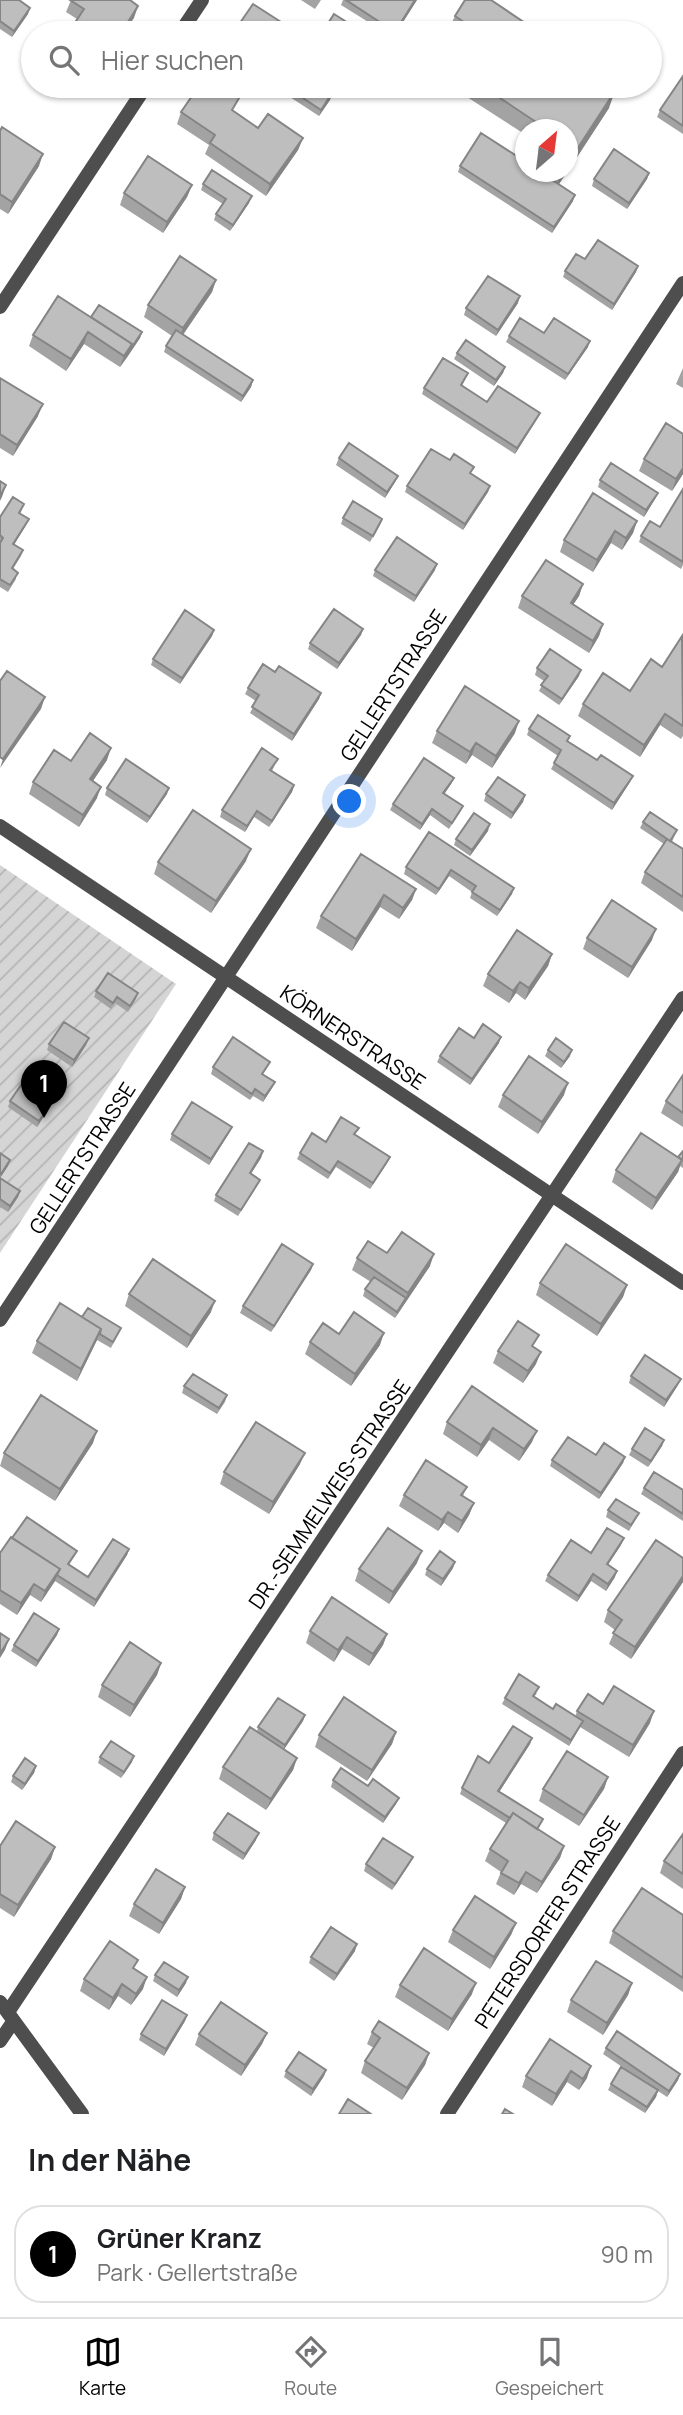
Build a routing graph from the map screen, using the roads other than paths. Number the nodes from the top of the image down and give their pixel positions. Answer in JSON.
{"nodes":[{"id":1,"x":202,"y":0,"type":"edge"},
{"id":2,"x":188,"y":21,"type":"edge"},
{"id":3,"x":138,"y":98,"type":"edge"},
{"id":4,"x":683,"y":285,"type":"edge"},
{"id":5,"x":0,"y":307,"type":"edge"},
{"id":6,"x":0,"y":826,"type":"edge"},
{"id":7,"x":226,"y":977,"type":"junction"},
{"id":8,"x":683,"y":998,"type":"edge"},
{"id":9,"x":553,"y":1196,"type":"junction"},
{"id":10,"x":683,"y":1283,"type":"edge"},
{"id":11,"x":0,"y":1320,"type":"edge"},
{"id":12,"x":683,"y":1753,"type":"edge"},
{"id":13,"x":7,"y":2012,"type":"edge"},
{"id":14,"x":0,"y":2041,"type":"edge"},
{"id":15,"x":82,"y":2114,"type":"edge"},
{"id":16,"x":447,"y":2114,"type":"edge"}],
"edges":[{"from":1,"to":2,"type":"street"},
{"from":3,"to":5,"type":"street"},
{"from":4,"to":7,"type":"street","name":"GELLERTSTRASSE"},
{"from":6,"to":7,"type":"street","name":"KÖRNERSTRASSE"},
{"from":7,"to":9,"type":"street","name":"KÖRNERSTRASSE"},
{"from":7,"to":11,"type":"street","name":"GELLERTSTRASSE"},
{"from":8,"to":9,"type":"street","name":"DR.-SEMMELWEIS-STRASSE"},
{"from":9,"to":10,"type":"street","name":"KÖRNERSTRASSE"},
{"from":9,"to":13,"type":"street","name":"DR.-SEMMELWEIS-STRASSE"},
{"from":12,"to":16,"type":"street","name":"PETERSDORFER STRASSE"},
{"from":13,"to":14,"type":"street","name":"DR.-SEMMELWEIS-STRASSE"},
{"from":13,"to":15,"type":"street"}]}
